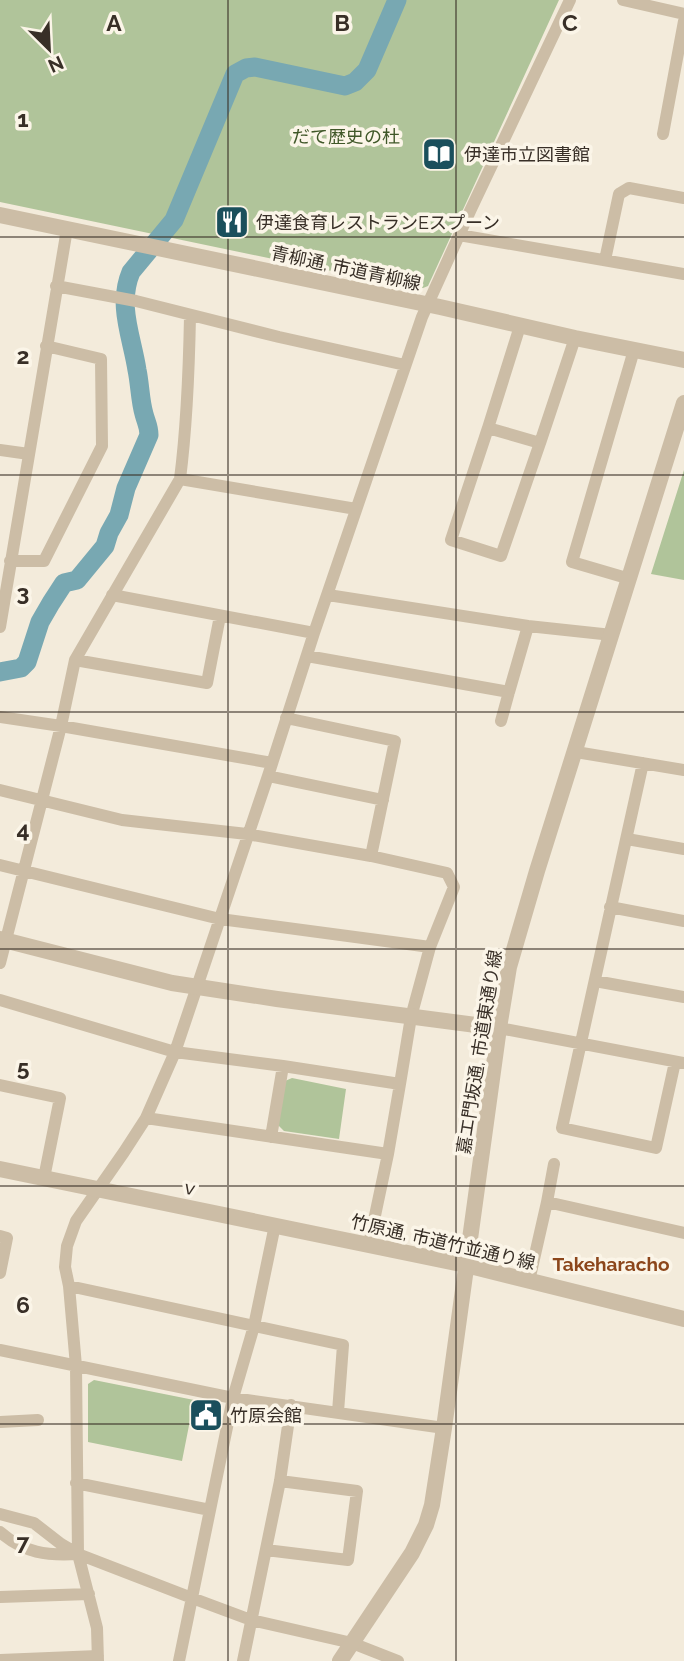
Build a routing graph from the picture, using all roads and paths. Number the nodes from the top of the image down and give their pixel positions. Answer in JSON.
{"nodes":[{"id":1,"x":570,"y":0,"type":"edge"},
{"id":2,"x":624,"y":0,"type":"edge"},
{"id":3,"x":645,"y":3,"type":"edge"},
{"id":4,"x":684,"y":14,"type":"edge"},
{"id":5,"x":684,"y":21,"type":"edge"},
{"id":6,"x":663,"y":134,"type":"dead end"},
{"id":7,"x":684,"y":198,"type":"edge"},
{"id":8,"x":1,"y":219,"type":"edge"},
{"id":9,"x":67,"y":229,"type":"junction"},
{"id":10,"x":459,"y":235,"type":"junction"},
{"id":11,"x":605,"y":260,"type":"junction"},
{"id":12,"x":684,"y":274,"type":"edge"},
{"id":13,"x":56,"y":286,"type":"junction"},
{"id":14,"x":426,"y":305,"type":"junction"},
{"id":15,"x":190,"y":316,"type":"junction"},
{"id":16,"x":520,"y":326,"type":"junction"},
{"id":17,"x":575,"y":338,"type":"junction"},
{"id":18,"x":46,"y":346,"type":"junction"},
{"id":19,"x":634,"y":350,"type":"junction"},
{"id":20,"x":684,"y":360,"type":"edge"},
{"id":21,"x":405,"y":365,"type":"junction"},
{"id":22,"x":684,"y":403,"type":"edge"},
{"id":23,"x":488,"y":428,"type":"junction"},
{"id":24,"x":540,"y":443,"type":"junction"},
{"id":25,"x":0,"y":450,"type":"edge"},
{"id":26,"x":29,"y":454,"type":"junction"},
{"id":27,"x":180,"y":479,"type":"junction"},
{"id":28,"x":356,"y":509,"type":"junction"},
{"id":29,"x":10,"y":561,"type":"junction"},
{"id":30,"x":630,"y":579,"type":"junction"},
{"id":31,"x":112,"y":595,"type":"junction"},
{"id":32,"x":327,"y":596,"type":"junction"},
{"id":33,"x":220,"y":616,"type":"junction"},
{"id":34,"x":528,"y":626,"type":"junction"},
{"id":35,"x":0,"y":627,"type":"edge"},
{"id":36,"x":314,"y":633,"type":"junction"},
{"id":37,"x":612,"y":635,"type":"junction"},
{"id":38,"x":307,"y":656,"type":"junction"},
{"id":39,"x":75,"y":660,"type":"junction"},
{"id":40,"x":509,"y":692,"type":"junction"},
{"id":41,"x":0,"y":717,"type":"edge"},
{"id":42,"x":286,"y":718,"type":"junction"},
{"id":43,"x":500,"y":721,"type":"dead end"},
{"id":44,"x":61,"y":726,"type":"junction"},
{"id":45,"x":576,"y":752,"type":"junction"},
{"id":46,"x":643,"y":762,"type":"junction"},
{"id":47,"x":272,"y":763,"type":"junction"},
{"id":48,"x":684,"y":770,"type":"edge"},
{"id":49,"x":268,"y":776,"type":"junction"},
{"id":50,"x":0,"y":790,"type":"edge"},
{"id":51,"x":383,"y":800,"type":"junction"},
{"id":52,"x":41,"y":801,"type":"junction"},
{"id":53,"x":247,"y":834,"type":"junction"},
{"id":54,"x":627,"y":839,"type":"junction"},
{"id":55,"x":684,"y":849,"type":"edge"},
{"id":56,"x":371,"y":856,"type":"junction"},
{"id":57,"x":0,"y":865,"type":"edge"},
{"id":58,"x":24,"y":871,"type":"junction"},
{"id":59,"x":610,"y":907,"type":"junction"},
{"id":60,"x":220,"y":919,"type":"junction"},
{"id":61,"x":684,"y":920,"type":"edge"},
{"id":62,"x":3,"y":940,"type":"edge"},
{"id":63,"x":430,"y":947,"type":"junction"},
{"id":64,"x":0,"y":964,"type":"edge"},
{"id":65,"x":595,"y":981,"type":"junction"},
{"id":66,"x":198,"y":986,"type":"junction"},
{"id":67,"x":684,"y":997,"type":"edge"},
{"id":68,"x":0,"y":1000,"type":"edge"},
{"id":69,"x":411,"y":1017,"type":"junction"},
{"id":70,"x":499,"y":1028,"type":"junction"},
{"id":71,"x":582,"y":1045,"type":"junction"},
{"id":72,"x":175,"y":1052,"type":"junction"},
{"id":73,"x":680,"y":1062,"type":"edge"},
{"id":74,"x":283,"y":1066,"type":"junction"},
{"id":75,"x":400,"y":1084,"type":"junction"},
{"id":76,"x":0,"y":1085,"type":"edge"},
{"id":77,"x":146,"y":1118,"type":"junction"},
{"id":78,"x":271,"y":1137,"type":"junction"},
{"id":79,"x":388,"y":1154,"type":"junction"},
{"id":80,"x":554,"y":1164,"type":"dead end"},
{"id":81,"x":0,"y":1169,"type":"edge"},
{"id":82,"x":44,"y":1178,"type":"junction"},
{"id":83,"x":98,"y":1189,"type":"junction"},
{"id":84,"x":547,"y":1202,"type":"junction"},
{"id":85,"x":275,"y":1225,"type":"junction"},
{"id":86,"x":684,"y":1233,"type":"edge"},
{"id":87,"x":0,"y":1236,"type":"edge"},
{"id":88,"x":369,"y":1244,"type":"junction"},
{"id":89,"x":466,"y":1265,"type":"junction"},
{"id":90,"x":0,"y":1273,"type":"edge"},
{"id":91,"x":529,"y":1281,"type":"junction"},
{"id":92,"x":69,"y":1286,"type":"junction"},
{"id":93,"x":684,"y":1319,"type":"edge"},
{"id":94,"x":254,"y":1326,"type":"junction"},
{"id":95,"x":0,"y":1350,"type":"edge"},
{"id":96,"x":76,"y":1366,"type":"junction"},
{"id":97,"x":233,"y":1398,"type":"junction"},
{"id":98,"x":291,"y":1405,"type":"junction"},
{"id":99,"x":338,"y":1412,"type":"junction"},
{"id":100,"x":38,"y":1420,"type":"dead end"},
{"id":101,"x":0,"y":1422,"type":"edge"},
{"id":102,"x":444,"y":1428,"type":"junction"},
{"id":103,"x":280,"y":1481,"type":"junction"},
{"id":104,"x":76,"y":1483,"type":"junction"},
{"id":105,"x":210,"y":1510,"type":"junction"},
{"id":106,"x":0,"y":1514,"type":"edge"},
{"id":107,"x":0,"y":1532,"type":"edge"},
{"id":108,"x":266,"y":1550,"type":"junction"},
{"id":109,"x":78,"y":1554,"type":"junction"},
{"id":110,"x":89,"y":1594,"type":"junction"},
{"id":111,"x":0,"y":1597,"type":"edge"},
{"id":112,"x":192,"y":1598,"type":"junction"},
{"id":113,"x":251,"y":1620,"type":"junction"},
{"id":114,"x":352,"y":1643,"type":"junction"},
{"id":115,"x":98,"y":1659,"type":"edge"},
{"id":116,"x":0,"y":1660,"type":"edge"},
{"id":117,"x":179,"y":1661,"type":"edge"},
{"id":118,"x":243,"y":1661,"type":"edge"},
{"id":119,"x":340,"y":1661,"type":"edge"},
{"id":120,"x":398,"y":1661,"type":"edge"}],
"edges":[{"from":1,"to":10,"type":"street"},
{"from":2,"to":3,"type":"street"},
{"from":3,"to":4,"type":"street"},
{"from":5,"to":6,"type":"street"},
{"from":7,"to":11,"type":"street"},
{"from":8,"to":9,"type":"street","name":"青柳通, 市道青柳線"},
{"from":9,"to":13,"type":"street"},
{"from":9,"to":14,"type":"street","name":"青柳通, 市道青柳線"},
{"from":10,"to":11,"type":"street"},
{"from":10,"to":14,"type":"street"},
{"from":11,"to":12,"type":"street"},
{"from":13,"to":15,"type":"street"},
{"from":13,"to":18,"type":"street"},
{"from":14,"to":16,"type":"street","name":"青柳通, 市道青柳線"},
{"from":14,"to":21,"type":"street"},
{"from":15,"to":21,"type":"street"},
{"from":15,"to":27,"type":"street"},
{"from":16,"to":17,"type":"street","name":"青柳通, 市道青柳線"},
{"from":16,"to":23,"type":"street"},
{"from":17,"to":19,"type":"street","name":"青柳通, 市道青柳線"},
{"from":17,"to":24,"type":"street"},
{"from":18,"to":26,"type":"street"},
{"from":18,"to":29,"type":"street"},
{"from":19,"to":20,"type":"street","name":"青柳通, 市道青柳線"},
{"from":19,"to":30,"type":"street"},
{"from":21,"to":28,"type":"street"},
{"from":22,"to":30,"type":"street","name":"嘉エ門坂通, 市道東通り線"},
{"from":23,"to":24,"type":"street"},
{"from":23,"to":24,"type":"street"},
{"from":25,"to":26,"type":"street"},
{"from":26,"to":29,"type":"street"},
{"from":27,"to":28,"type":"street"},
{"from":27,"to":31,"type":"street"},
{"from":28,"to":32,"type":"street"},
{"from":29,"to":35,"type":"street"},
{"from":30,"to":37,"type":"street","name":"嘉エ門坂通, 市道東通り線"},
{"from":31,"to":33,"type":"street"},
{"from":31,"to":39,"type":"street"},
{"from":32,"to":34,"type":"street"},
{"from":32,"to":36,"type":"street"},
{"from":33,"to":36,"type":"street"},
{"from":33,"to":39,"type":"street"},
{"from":34,"to":37,"type":"street"},
{"from":34,"to":40,"type":"street"},
{"from":36,"to":38,"type":"street"},
{"from":37,"to":45,"type":"street","name":"嘉エ門坂通, 市道東通り線"},
{"from":38,"to":40,"type":"street"},
{"from":38,"to":42,"type":"street"},
{"from":39,"to":44,"type":"street"},
{"from":40,"to":43,"type":"street"},
{"from":41,"to":44,"type":"street"},
{"from":42,"to":47,"type":"street"},
{"from":42,"to":51,"type":"street"},
{"from":44,"to":47,"type":"street"},
{"from":44,"to":52,"type":"street"},
{"from":45,"to":46,"type":"street"},
{"from":45,"to":70,"type":"street","name":"嘉エ門坂通, 市道東通り線"},
{"from":46,"to":48,"type":"street"},
{"from":46,"to":54,"type":"street"},
{"from":47,"to":49,"type":"street"},
{"from":49,"to":51,"type":"street"},
{"from":49,"to":53,"type":"street"},
{"from":50,"to":52,"type":"street"},
{"from":51,"to":56,"type":"street"},
{"from":52,"to":53,"type":"street"},
{"from":52,"to":58,"type":"street"},
{"from":53,"to":56,"type":"street"},
{"from":53,"to":60,"type":"street"},
{"from":54,"to":55,"type":"street"},
{"from":54,"to":59,"type":"street"},
{"from":56,"to":63,"type":"street"},
{"from":57,"to":58,"type":"street"},
{"from":58,"to":60,"type":"street"},
{"from":58,"to":62,"type":"street"},
{"from":59,"to":61,"type":"street"},
{"from":59,"to":65,"type":"street"},
{"from":60,"to":63,"type":"street"},
{"from":60,"to":66,"type":"street"},
{"from":62,"to":64,"type":"street"},
{"from":62,"to":66,"type":"street"},
{"from":63,"to":69,"type":"street"},
{"from":65,"to":67,"type":"street"},
{"from":65,"to":71,"type":"street"},
{"from":66,"to":69,"type":"street"},
{"from":66,"to":72,"type":"street"},
{"from":68,"to":72,"type":"street"},
{"from":69,"to":70,"type":"street"},
{"from":69,"to":75,"type":"street"},
{"from":70,"to":71,"type":"street"},
{"from":70,"to":89,"type":"street","name":"嘉エ門坂通, 市道東通り線"},
{"from":71,"to":73,"type":"street"},
{"from":71,"to":73,"type":"street"},
{"from":72,"to":74,"type":"street"},
{"from":72,"to":77,"type":"street"},
{"from":74,"to":75,"type":"street"},
{"from":74,"to":78,"type":"street"},
{"from":75,"to":79,"type":"street"},
{"from":76,"to":82,"type":"street"},
{"from":77,"to":78,"type":"street"},
{"from":77,"to":83,"type":"street"},
{"from":78,"to":79,"type":"street"},
{"from":79,"to":88,"type":"street"},
{"from":80,"to":84,"type":"street"},
{"from":81,"to":82,"type":"street"},
{"from":82,"to":83,"type":"street"},
{"from":83,"to":85,"type":"street","name":"ｖ"},
{"from":83,"to":92,"type":"street"},
{"from":84,"to":86,"type":"street"},
{"from":84,"to":91,"type":"street"},
{"from":85,"to":88,"type":"street","name":"竹原通, 市道竹並通り線"},
{"from":85,"to":94,"type":"street"},
{"from":87,"to":90,"type":"street"},
{"from":88,"to":89,"type":"street","name":"竹原通, 市道竹並通り線"},
{"from":89,"to":91,"type":"street","name":"竹原通, 市道竹並通り線"},
{"from":89,"to":102,"type":"street","name":"嘉エ門坂通, 市道東通り線"},
{"from":91,"to":93,"type":"street","name":"竹原通, 市道竹並通り線"},
{"from":92,"to":94,"type":"street"},
{"from":92,"to":96,"type":"street"},
{"from":94,"to":97,"type":"street"},
{"from":94,"to":99,"type":"street"},
{"from":95,"to":96,"type":"street"},
{"from":96,"to":97,"type":"street"},
{"from":96,"to":104,"type":"street"},
{"from":97,"to":98,"type":"street"},
{"from":97,"to":105,"type":"street"},
{"from":98,"to":99,"type":"street"},
{"from":98,"to":103,"type":"street"},
{"from":99,"to":102,"type":"street"},
{"from":100,"to":101,"type":"street"},
{"from":102,"to":114,"type":"street","name":"嘉エ門坂通, 市道東通り線"},
{"from":103,"to":108,"type":"street"},
{"from":103,"to":108,"type":"street"},
{"from":104,"to":105,"type":"street"},
{"from":104,"to":109,"type":"street"},
{"from":105,"to":112,"type":"street"},
{"from":106,"to":109,"type":"street"},
{"from":107,"to":109,"type":"street"},
{"from":108,"to":113,"type":"street"},
{"from":109,"to":110,"type":"street"},
{"from":109,"to":112,"type":"street"},
{"from":110,"to":111,"type":"street"},
{"from":110,"to":115,"type":"street"},
{"from":112,"to":113,"type":"street"},
{"from":112,"to":117,"type":"street"},
{"from":113,"to":114,"type":"street"},
{"from":113,"to":118,"type":"street"},
{"from":114,"to":119,"type":"street","name":"嘉エ門坂通, 市道東通り線"},
{"from":114,"to":120,"type":"street"},
{"from":115,"to":116,"type":"street"}]}
